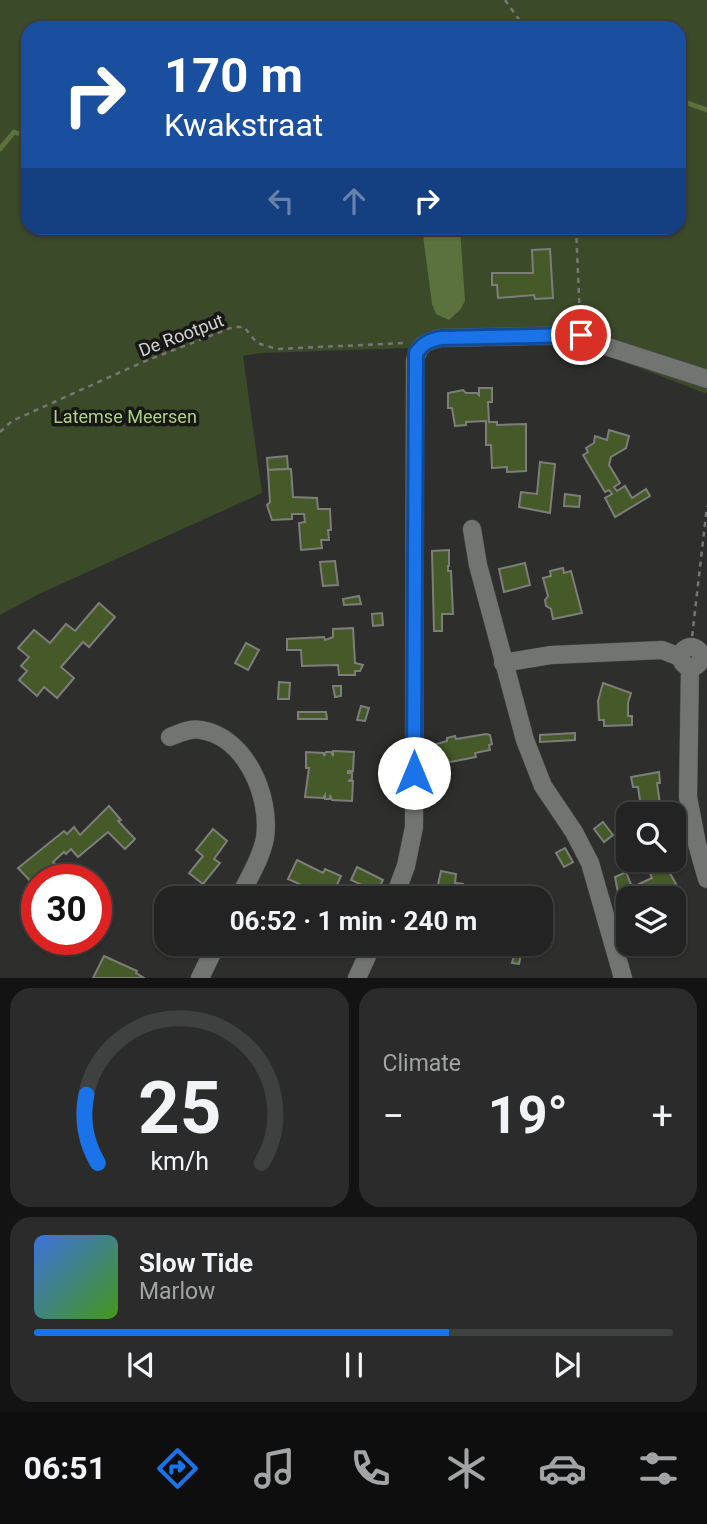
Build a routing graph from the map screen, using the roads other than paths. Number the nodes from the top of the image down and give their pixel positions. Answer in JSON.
{"nodes":[{"id":1,"x":707,"y":379,"type":"edge"},
{"id":2,"x":472,"y":529,"type":"dead end"},
{"id":3,"x":694,"y":658,"type":"edge"},
{"id":4,"x":502,"y":663,"type":"junction"},
{"id":5,"x":170,"y":737,"type":"dead end"},
{"id":6,"x":707,"y":879,"type":"edge"},
{"id":7,"x":245,"y":886,"type":"edge"},
{"id":8,"x":398,"y":886,"type":"edge"},
{"id":9,"x":211,"y":956,"type":"edge"},
{"id":10,"x":367,"y":956,"type":"edge"},
{"id":11,"x":200,"y":978,"type":"edge"},
{"id":12,"x":357,"y":978,"type":"edge"},
{"id":13,"x":623,"y":978,"type":"edge"}],
"edges":[{"from":1,"to":8,"type":"street"},
{"from":2,"to":4,"type":"street"},
{"from":3,"to":4,"type":"street"},
{"from":3,"to":6,"type":"street"},
{"from":4,"to":13,"type":"street"},
{"from":5,"to":7,"type":"street"},
{"from":9,"to":11,"type":"street"},
{"from":10,"to":12,"type":"street"}]}
